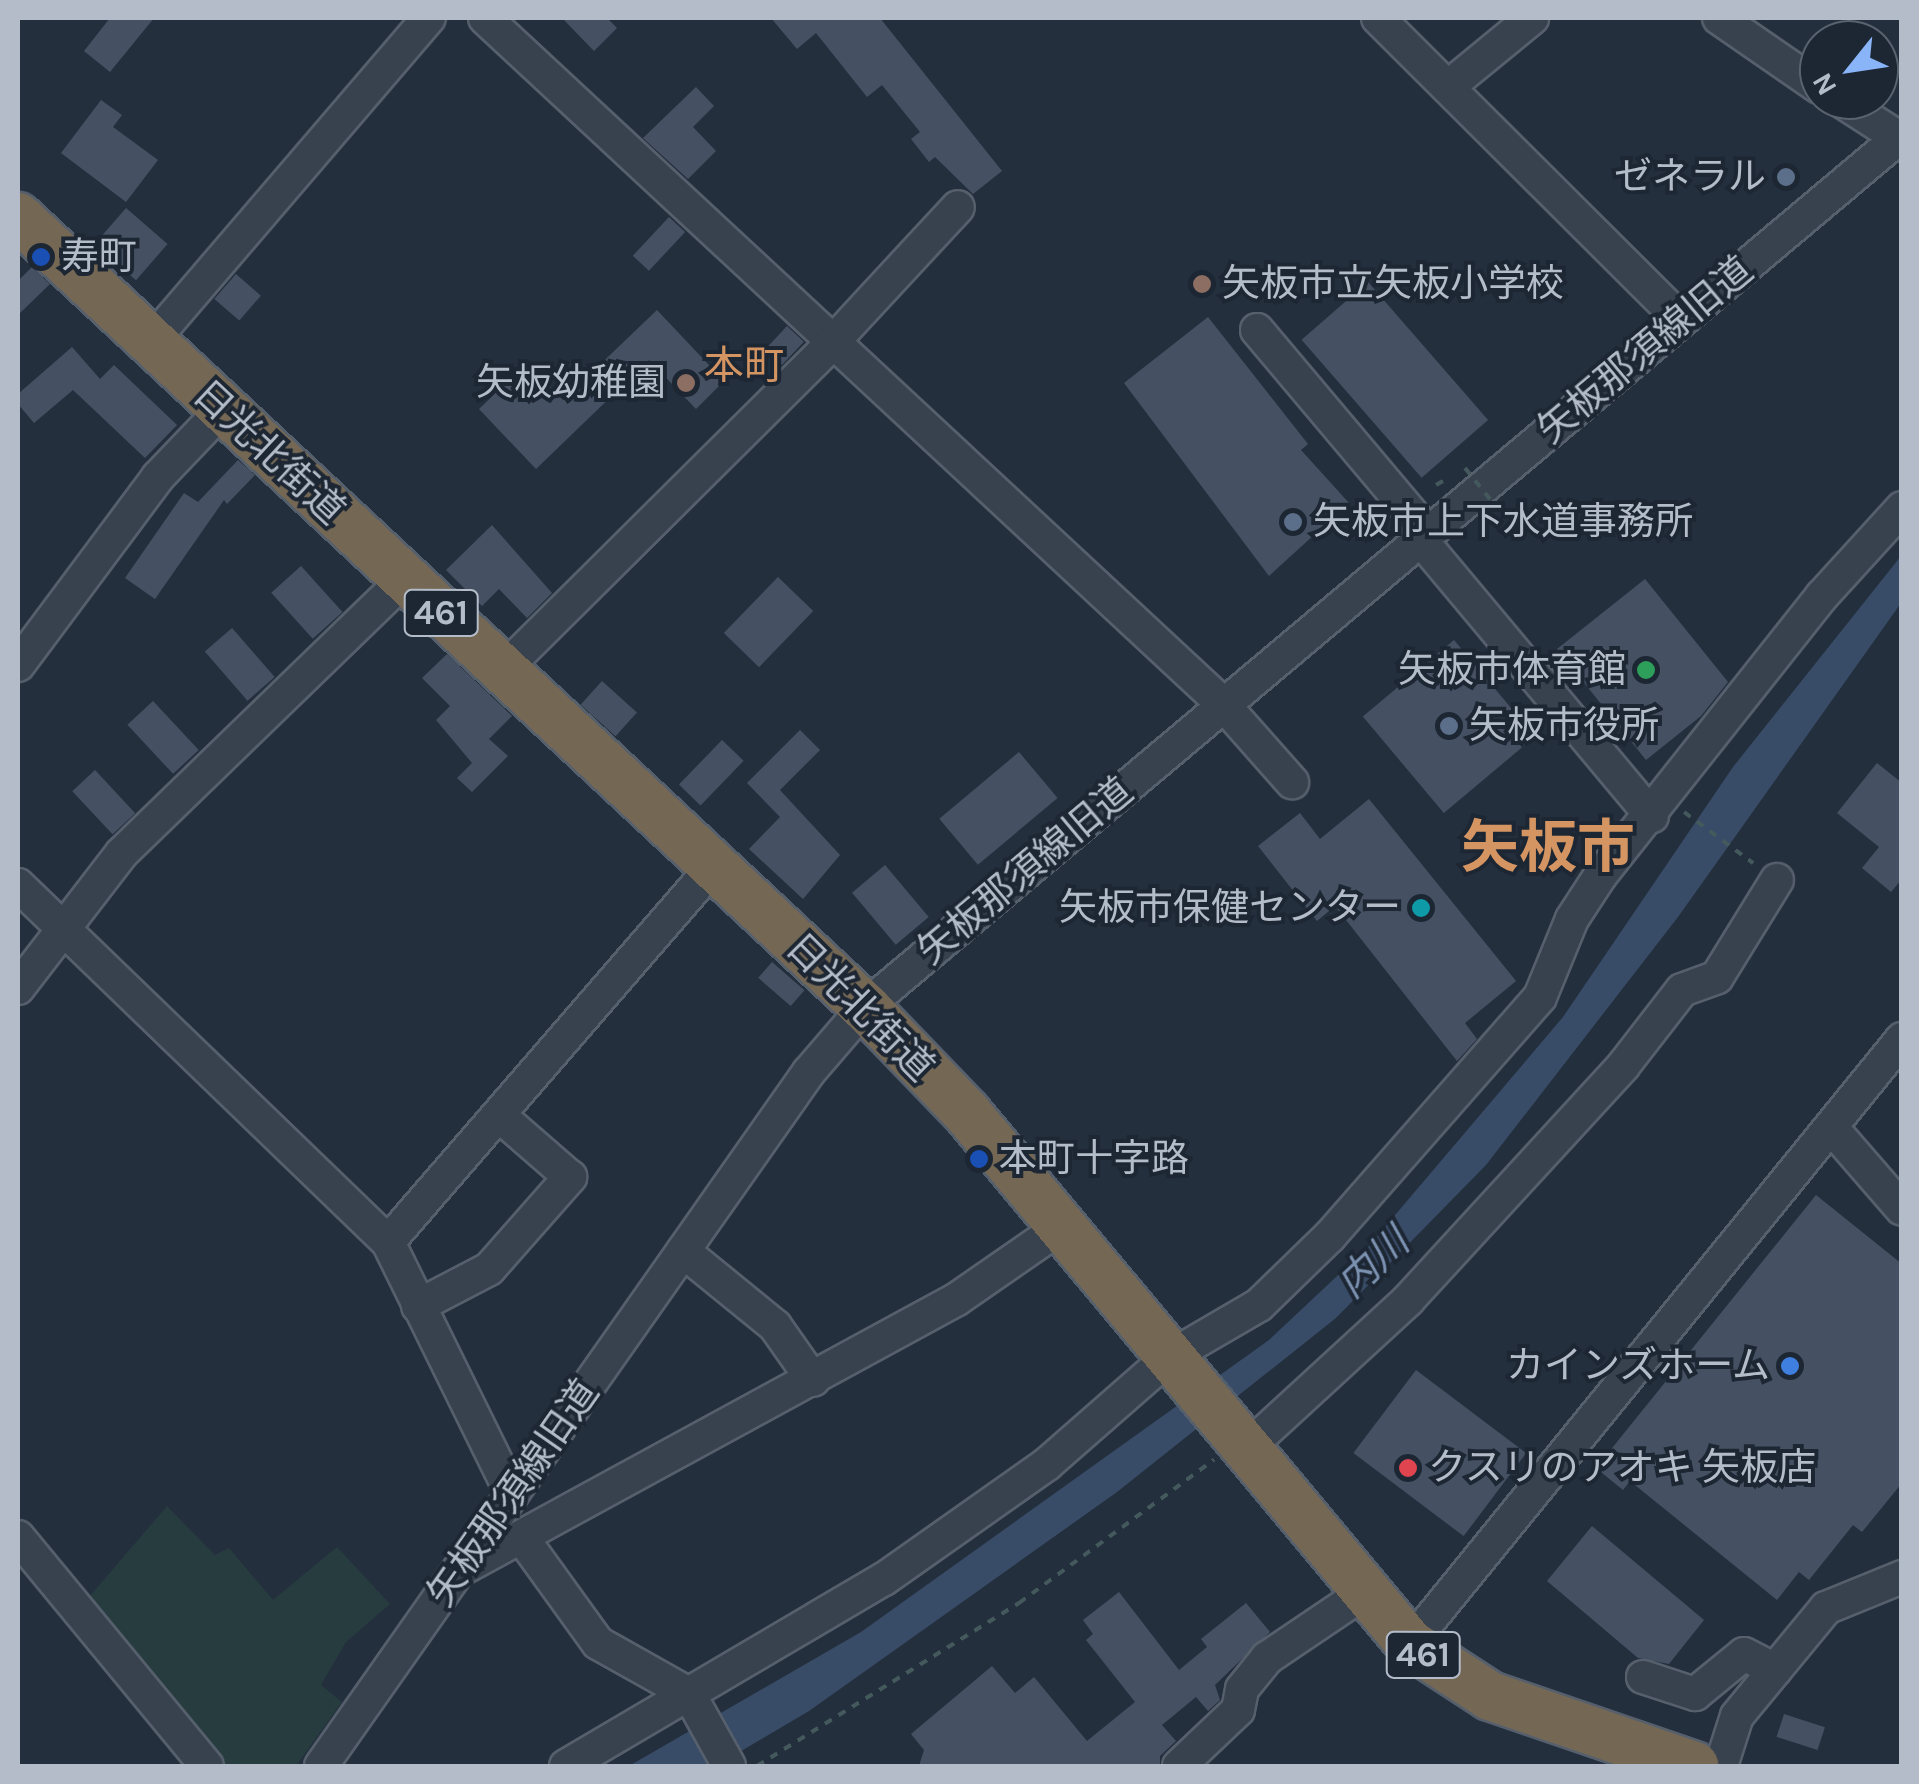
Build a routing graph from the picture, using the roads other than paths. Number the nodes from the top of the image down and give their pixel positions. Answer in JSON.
{"nodes":[{"id":1,"x":429,"y":18,"type":"edge"},
{"id":2,"x":485,"y":18,"type":"edge"},
{"id":3,"x":1378,"y":18,"type":"edge"},
{"id":4,"x":1532,"y":18,"type":"edge"},
{"id":5,"x":1719,"y":18,"type":"edge"},
{"id":6,"x":1799,"y":73,"type":"edge"},
{"id":7,"x":1448,"y":88,"type":"junction"},
{"id":8,"x":1872,"y":120,"type":"edge"},
{"id":9,"x":1901,"y":138,"type":"edge"},
{"id":10,"x":958,"y":207,"type":"dead end"},
{"id":11,"x":18,"y":217,"type":"edge"},
{"id":12,"x":1680,"y":319,"type":"junction"},
{"id":13,"x":1257,"y":330,"type":"dead end"},
{"id":14,"x":151,"y":342,"type":"junction"},
{"id":15,"x":832,"y":343,"type":"junction"},
{"id":16,"x":223,"y":410,"type":"junction"},
{"id":17,"x":1902,"y":508,"type":"edge"},
{"id":18,"x":1421,"y":540,"type":"junction"},
{"id":19,"x":405,"y":579,"type":"junction"},
{"id":20,"x":18,"y":665,"type":"edge"},
{"id":21,"x":503,"y":670,"type":"junction"},
{"id":22,"x":1222,"y":704,"type":"junction"},
{"id":23,"x":1292,"y":782,"type":"dead end"},
{"id":24,"x":1659,"y":807,"type":"junction"},
{"id":25,"x":714,"y":866,"type":"junction"},
{"id":26,"x":1777,"y":880,"type":"road end"},
{"id":27,"x":18,"y":885,"type":"edge"},
{"id":28,"x":65,"y":926,"type":"junction"},
{"id":29,"x":18,"y":988,"type":"edge"},
{"id":30,"x":865,"y":1007,"type":"junction"},
{"id":31,"x":1902,"y":1039,"type":"edge"},
{"id":32,"x":501,"y":1117,"type":"junction"},
{"id":33,"x":1831,"y":1127,"type":"junction"},
{"id":34,"x":1902,"y":1209,"type":"edge"},
{"id":35,"x":1061,"y":1227,"type":"junction"},
{"id":36,"x":388,"y":1242,"type":"junction"},
{"id":37,"x":684,"y":1251,"type":"junction"},
{"id":38,"x":418,"y":1306,"type":"junction"},
{"id":39,"x":1172,"y":1363,"type":"junction"},
{"id":40,"x":813,"y":1380,"type":"junction"},
{"id":41,"x":1237,"y":1442,"type":"junction"},
{"id":42,"x":512,"y":1494,"type":"junction"},
{"id":43,"x":18,"y":1538,"type":"edge"},
{"id":44,"x":523,"y":1539,"type":"junction"},
{"id":45,"x":458,"y":1571,"type":"junction"},
{"id":46,"x":1902,"y":1577,"type":"edge"},
{"id":47,"x":1362,"y":1594,"type":"junction"},
{"id":48,"x":1410,"y":1644,"type":"junction"},
{"id":49,"x":1775,"y":1670,"type":"junction"},
{"id":50,"x":1643,"y":1677,"type":"dead end"},
{"id":51,"x":689,"y":1694,"type":"junction"},
{"id":52,"x":206,"y":1766,"type":"edge"},
{"id":53,"x":322,"y":1766,"type":"edge"},
{"id":54,"x":566,"y":1766,"type":"edge"},
{"id":55,"x":729,"y":1766,"type":"edge"},
{"id":56,"x":1179,"y":1766,"type":"edge"},
{"id":57,"x":1694,"y":1766,"type":"edge"},
{"id":58,"x":1721,"y":1766,"type":"edge"}],
"edges":[{"from":1,"to":14,"type":"street"},
{"from":2,"to":15,"type":"street"},
{"from":3,"to":7,"type":"street"},
{"from":4,"to":7,"type":"street"},
{"from":5,"to":6,"type":"street"},
{"from":7,"to":12,"type":"street"},
{"from":8,"to":9,"type":"street"},
{"from":9,"to":12,"type":"street","name":"矢板那須線旧道"},
{"from":10,"to":15,"type":"street"},
{"from":11,"to":14,"type":"highway","name":"日光北街道","number":"461"},
{"from":12,"to":18,"type":"street","name":"矢板那須線旧道"},
{"from":13,"to":18,"type":"street"},
{"from":14,"to":16,"type":"highway","name":"日光北街道","number":"461"},
{"from":15,"to":21,"type":"street"},
{"from":15,"to":22,"type":"street"},
{"from":16,"to":19,"type":"highway","name":"日光北街道","number":"461"},
{"from":16,"to":20,"type":"street"},
{"from":17,"to":24,"type":"street"},
{"from":18,"to":22,"type":"street","name":"矢板那須線旧道"},
{"from":18,"to":24,"type":"street"},
{"from":19,"to":21,"type":"highway","name":"日光北街道","number":"461"},
{"from":19,"to":28,"type":"street"},
{"from":21,"to":25,"type":"highway","name":"日光北街道","number":"461"},
{"from":22,"to":23,"type":"street"},
{"from":22,"to":30,"type":"street","name":"矢板那須線旧道"},
{"from":24,"to":39,"type":"street"},
{"from":25,"to":30,"type":"highway","name":"日光北街道","number":"461"},
{"from":25,"to":32,"type":"street"},
{"from":26,"to":41,"type":"street"},
{"from":27,"to":28,"type":"street"},
{"from":28,"to":29,"type":"street"},
{"from":28,"to":36,"type":"street"},
{"from":30,"to":35,"type":"highway","name":"日光北街道","number":"461"},
{"from":30,"to":37,"type":"street","name":"矢板那須線旧道"},
{"from":31,"to":33,"type":"street"},
{"from":32,"to":36,"type":"street"},
{"from":32,"to":38,"type":"street"},
{"from":33,"to":34,"type":"street"},
{"from":33,"to":48,"type":"street"},
{"from":35,"to":39,"type":"highway","name":"日光北街道","number":"461"},
{"from":35,"to":40,"type":"street"},
{"from":36,"to":38,"type":"street"},
{"from":37,"to":40,"type":"street"},
{"from":37,"to":42,"type":"street","name":"矢板那須線旧道"},
{"from":38,"to":42,"type":"street"},
{"from":39,"to":41,"type":"highway","name":"日光北街道","number":"461"},
{"from":39,"to":51,"type":"street"},
{"from":40,"to":44,"type":"street"},
{"from":41,"to":47,"type":"highway","name":"日光北街道","number":"461"},
{"from":42,"to":45,"type":"street","name":"矢板那須線旧道"},
{"from":43,"to":52,"type":"street"},
{"from":44,"to":45,"type":"street"},
{"from":44,"to":51,"type":"street"},
{"from":45,"to":53,"type":"street","name":"矢板那須線旧道"},
{"from":46,"to":49,"type":"street"},
{"from":47,"to":48,"type":"highway","name":"日光北街道","number":"461"},
{"from":47,"to":56,"type":"street"},
{"from":48,"to":57,"type":"highway","name":"日光北街道","number":"461"},
{"from":49,"to":50,"type":"street"},
{"from":49,"to":58,"type":"street"},
{"from":51,"to":54,"type":"street"},
{"from":51,"to":55,"type":"street"}]}
